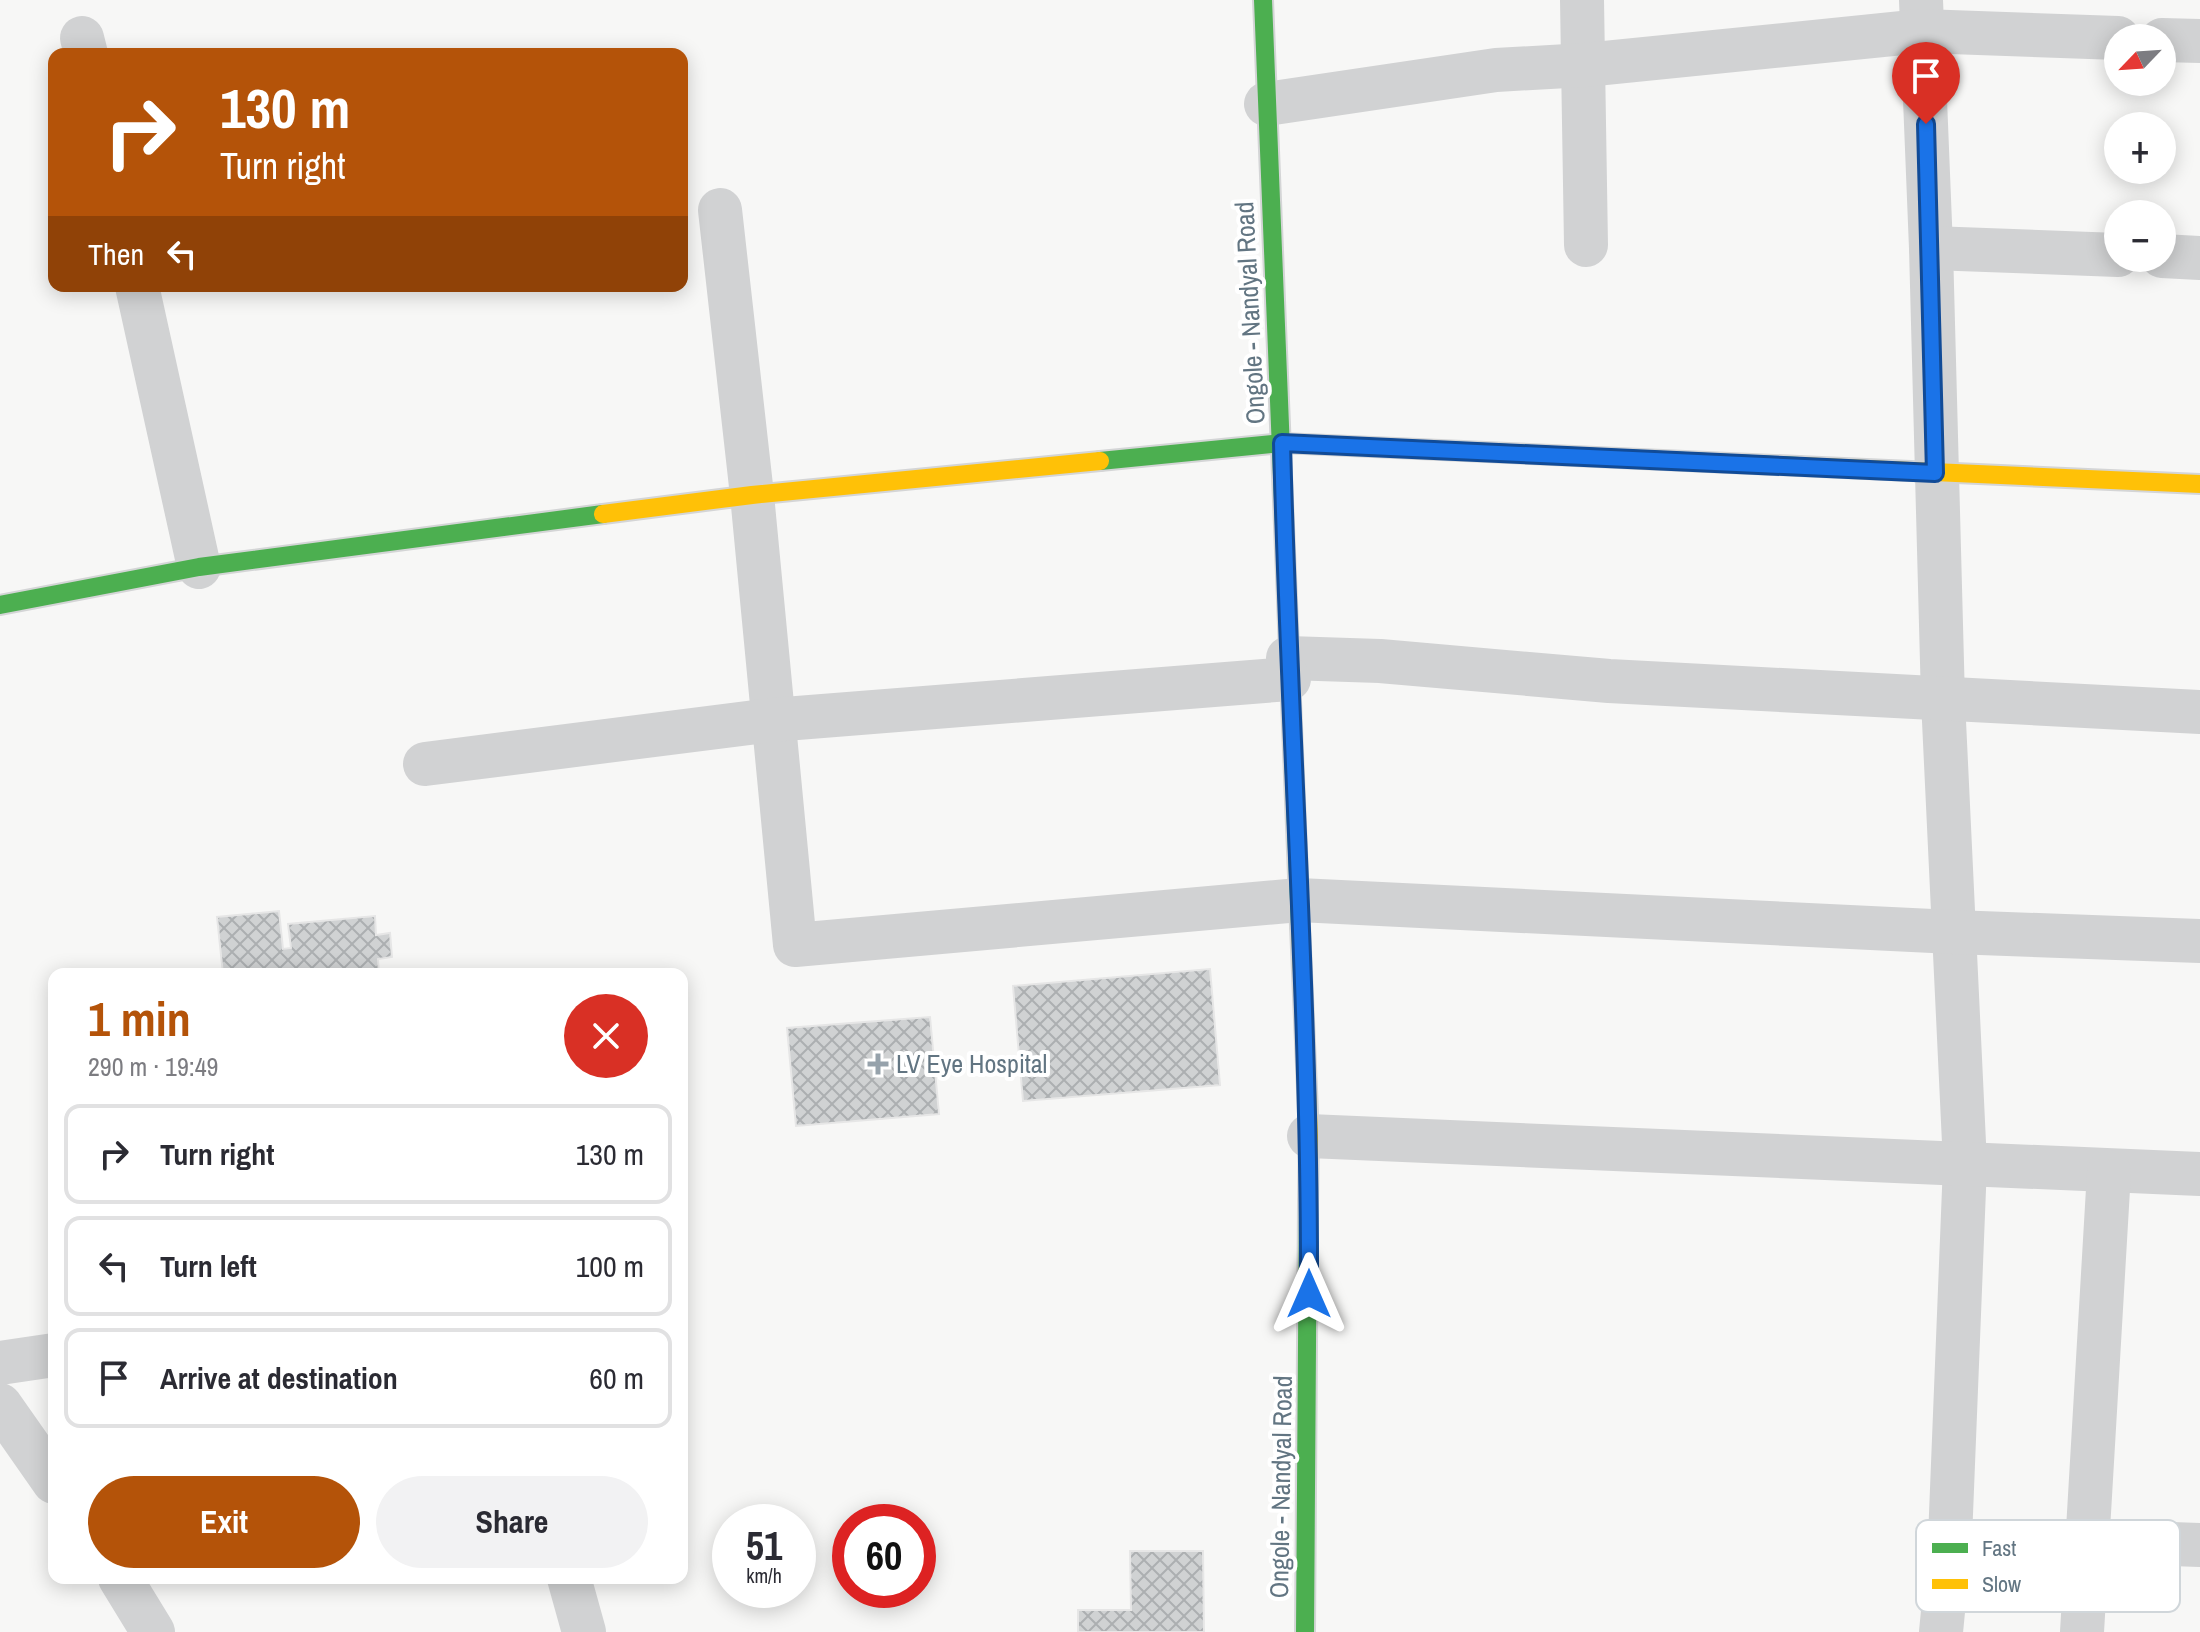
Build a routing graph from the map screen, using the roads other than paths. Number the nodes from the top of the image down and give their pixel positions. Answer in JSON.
{"nodes":[{"id":1,"x":1263,"y":0,"type":"edge"},
{"id":2,"x":1582,"y":0,"type":"edge"},
{"id":3,"x":1921,"y":16,"type":"edge"},
{"id":4,"x":2104,"y":36,"type":"edge"},
{"id":5,"x":2176,"y":40,"type":"edge"},
{"id":6,"x":2200,"y":41,"type":"edge"},
{"id":7,"x":1585,"y":65,"type":"junction"},
{"id":8,"x":1266,"y":104,"type":"junction"},
{"id":9,"x":720,"y":210,"type":"dead end"},
{"id":10,"x":1586,"y":245,"type":"dead end"},
{"id":11,"x":1931,"y":248,"type":"junction"},
{"id":12,"x":2104,"y":254,"type":"edge"},
{"id":13,"x":2176,"y":257,"type":"edge"},
{"id":14,"x":2200,"y":258,"type":"edge"},
{"id":15,"x":138,"y":292,"type":"edge"},
{"id":16,"x":1282,"y":443,"type":"junction"},
{"id":17,"x":1935,"y":473,"type":"junction"},
{"id":18,"x":2200,"y":484,"type":"edge"},
{"id":19,"x":752,"y":495,"type":"junction"},
{"id":20,"x":199,"y":567,"type":"junction"},
{"id":21,"x":0,"y":605,"type":"edge"},
{"id":22,"x":1289,"y":669,"type":"junction"},
{"id":23,"x":1943,"y":700,"type":"junction"},
{"id":24,"x":2200,"y":712,"type":"edge"},
{"id":25,"x":772,"y":720,"type":"junction"},
{"id":26,"x":425,"y":764,"type":"dead end"},
{"id":27,"x":1299,"y":900,"type":"junction"},
{"id":28,"x":1953,"y":932,"type":"junction"},
{"id":29,"x":2200,"y":941,"type":"edge"},
{"id":30,"x":1309,"y":1136,"type":"junction"},
{"id":31,"x":1965,"y":1164,"type":"junction"},
{"id":32,"x":2109,"y":1172,"type":"junction"},
{"id":33,"x":2200,"y":1174,"type":"edge"},
{"id":34,"x":48,"y":1356,"type":"edge"},
{"id":35,"x":0,"y":1363,"type":"edge"},
{"id":36,"x":0,"y":1405,"type":"edge"},
{"id":37,"x":48,"y":1473,"type":"edge"},
{"id":38,"x":1951,"y":1520,"type":"edge"},
{"id":39,"x":2088,"y":1520,"type":"edge"},
{"id":40,"x":2180,"y":1544,"type":"edge"},
{"id":41,"x":2200,"y":1545,"type":"edge"},
{"id":42,"x":124,"y":1584,"type":"edge"},
{"id":43,"x":571,"y":1584,"type":"edge"},
{"id":44,"x":1943,"y":1612,"type":"edge"},
{"id":45,"x":2083,"y":1612,"type":"edge"},
{"id":46,"x":153,"y":1632,"type":"edge"},
{"id":47,"x":584,"y":1632,"type":"edge"},
{"id":48,"x":1305,"y":1632,"type":"edge"},
{"id":49,"x":1941,"y":1632,"type":"edge"},
{"id":50,"x":2082,"y":1632,"type":"edge"}],
"edges":[{"from":1,"to":8,"type":"street","name":"Ongole - Nandyal Road"},
{"from":2,"to":7,"type":"street"},
{"from":3,"to":4,"type":"street"},
{"from":3,"to":7,"type":"street"},
{"from":3,"to":11,"type":"street"},
{"from":5,"to":6,"type":"street"},
{"from":7,"to":8,"type":"street"},
{"from":7,"to":10,"type":"street"},
{"from":8,"to":16,"type":"street","name":"Ongole - Nandyal Road"},
{"from":9,"to":19,"type":"street"},
{"from":11,"to":12,"type":"street"},
{"from":11,"to":17,"type":"street"},
{"from":13,"to":14,"type":"street"},
{"from":15,"to":20,"type":"street"},
{"from":16,"to":17,"type":"street"},
{"from":16,"to":19,"type":"street"},
{"from":16,"to":22,"type":"street","name":"Ongole - Nandyal Road"},
{"from":17,"to":18,"type":"street"},
{"from":17,"to":23,"type":"street"},
{"from":19,"to":20,"type":"street"},
{"from":19,"to":25,"type":"street"},
{"from":20,"to":21,"type":"street"},
{"from":22,"to":23,"type":"street"},
{"from":22,"to":25,"type":"street"},
{"from":22,"to":27,"type":"street","name":"Ongole - Nandyal Road"},
{"from":23,"to":24,"type":"street"},
{"from":23,"to":28,"type":"street"},
{"from":25,"to":26,"type":"street"},
{"from":25,"to":27,"type":"street"},
{"from":27,"to":28,"type":"street"},
{"from":27,"to":30,"type":"street","name":"Ongole - Nandyal Road"},
{"from":28,"to":29,"type":"street"},
{"from":28,"to":31,"type":"street"},
{"from":30,"to":31,"type":"street"},
{"from":30,"to":48,"type":"street","name":"Ongole - Nandyal Road"},
{"from":31,"to":32,"type":"street"},
{"from":31,"to":38,"type":"street"},
{"from":32,"to":33,"type":"street"},
{"from":32,"to":39,"type":"street"},
{"from":34,"to":35,"type":"street"},
{"from":36,"to":37,"type":"street"},
{"from":40,"to":41,"type":"street"},
{"from":42,"to":46,"type":"street"},
{"from":43,"to":47,"type":"street"},
{"from":44,"to":49,"type":"street"},
{"from":45,"to":50,"type":"street"}]}
